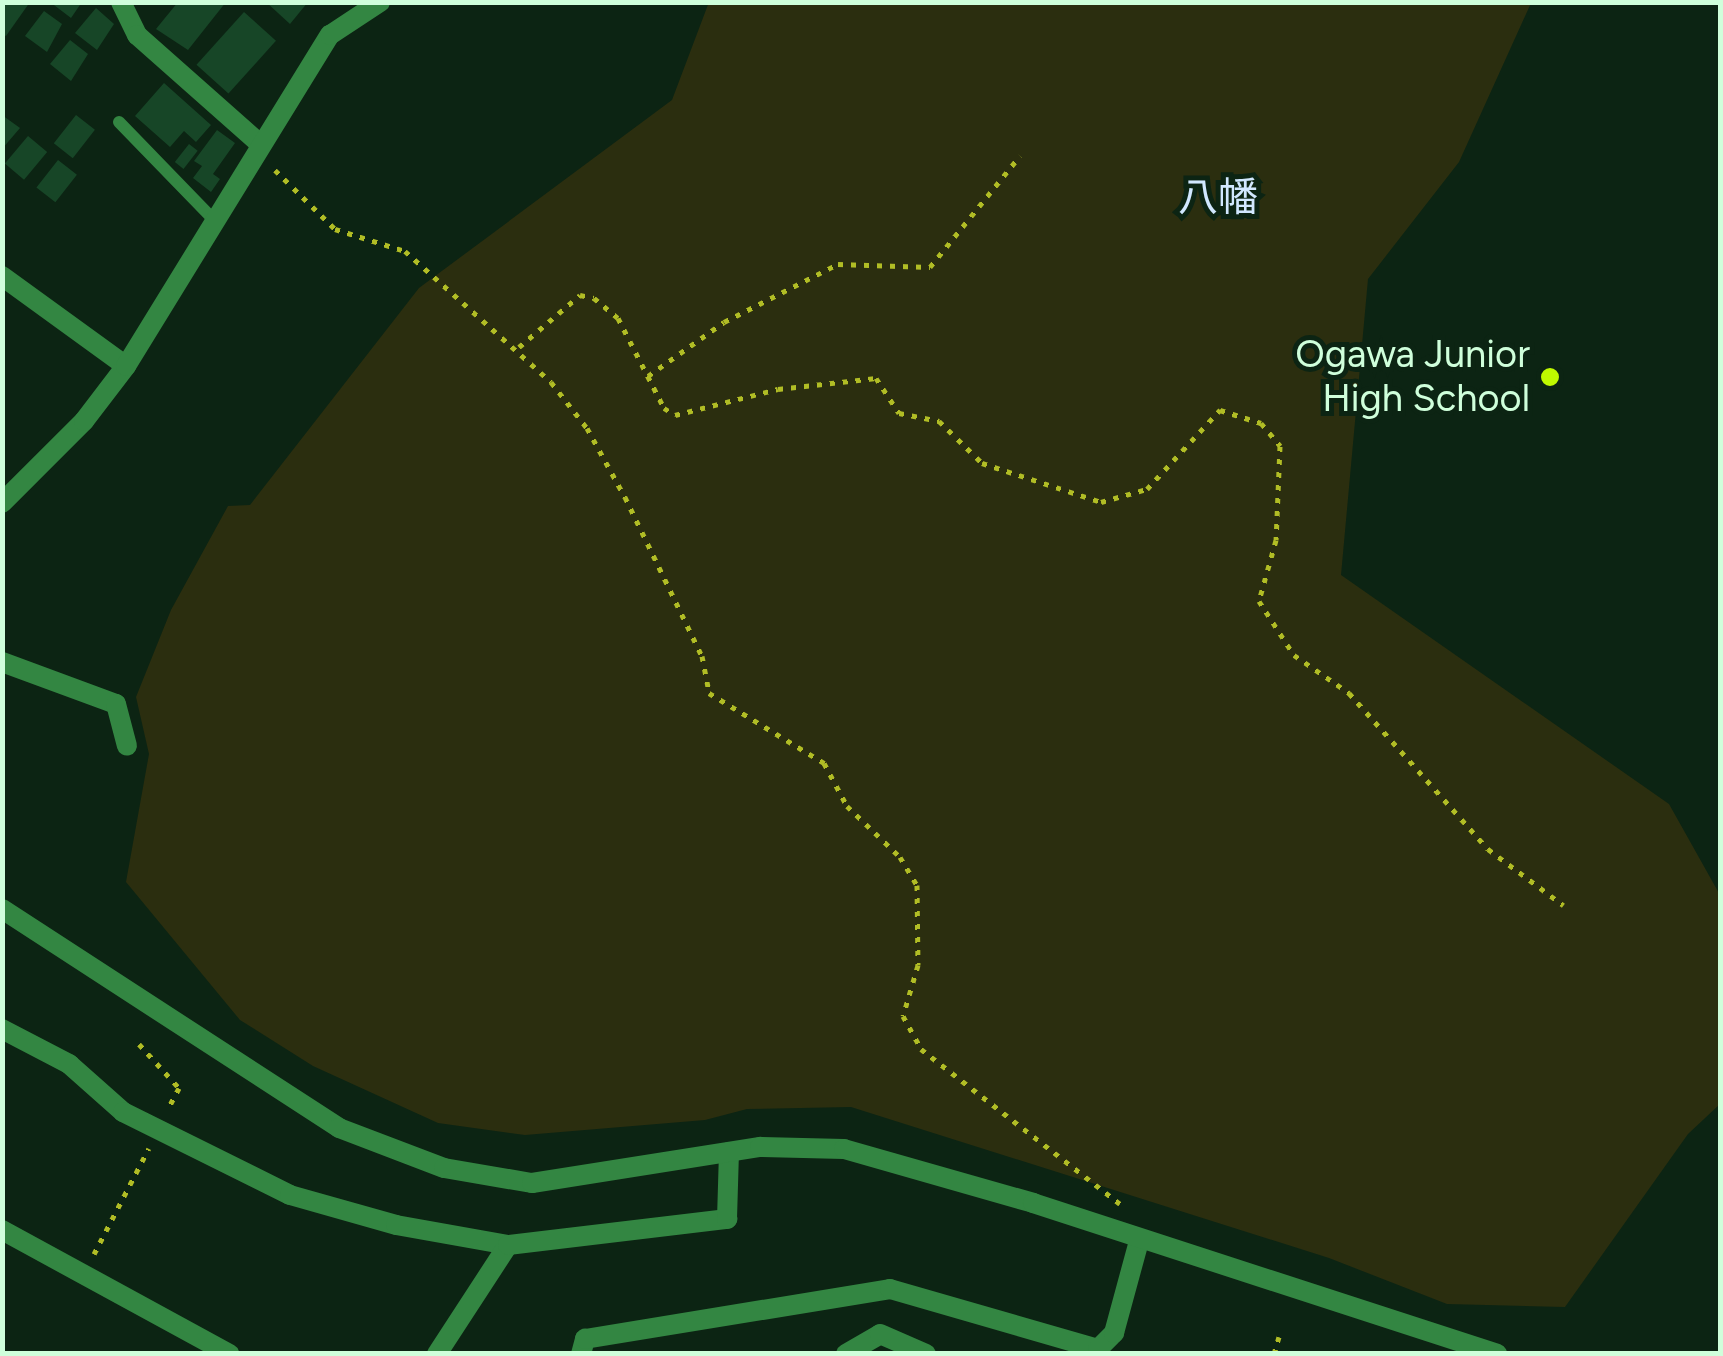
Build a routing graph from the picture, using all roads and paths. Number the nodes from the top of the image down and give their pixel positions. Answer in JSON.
{"nodes":[{"id":1,"x":121,"y":2,"type":"edge"},
{"id":2,"x":380,"y":2,"type":"edge"},
{"id":3,"x":119,"y":122,"type":"dead end"},
{"id":4,"x":258,"y":147,"type":"junction"},
{"id":5,"x":1020,"y":156,"type":"dead end"},
{"id":6,"x":214,"y":220,"type":"junction"},
{"id":7,"x":2,"y":276,"type":"edge"},
{"id":8,"x":519,"y":347,"type":"junction"},
{"id":9,"x":126,"y":366,"type":"junction"},
{"id":10,"x":648,"y":376,"type":"junction"},
{"id":11,"x":2,"y":502,"type":"edge"},
{"id":12,"x":2,"y":662,"type":"edge"},
{"id":13,"x":127,"y":746,"type":"dead end"},
{"id":14,"x":1564,"y":905,"type":"dead end"},
{"id":15,"x":2,"y":909,"type":"edge"},
{"id":16,"x":2,"y":1029,"type":"edge"},
{"id":17,"x":139,"y":1044,"type":"dead end"},
{"id":18,"x":158,"y":1130,"type":"junction"},
{"id":19,"x":729,"y":1152,"type":"junction"},
{"id":20,"x":2,"y":1230,"type":"edge"},
{"id":21,"x":1139,"y":1241,"type":"junction"},
{"id":22,"x":508,"y":1245,"type":"junction"},
{"id":23,"x":84,"y":1274,"type":"junction"},
{"id":24,"x":1280,"y":1336,"type":"dead end"},
{"id":25,"x":228,"y":1354,"type":"edge"},
{"id":26,"x":437,"y":1354,"type":"edge"},
{"id":27,"x":582,"y":1354,"type":"edge"},
{"id":28,"x":846,"y":1354,"type":"edge"},
{"id":29,"x":926,"y":1354,"type":"edge"},
{"id":30,"x":1274,"y":1354,"type":"edge"},
{"id":31,"x":1497,"y":1354,"type":"edge"}],
"edges":[{"from":1,"to":4,"type":"street"},
{"from":2,"to":4,"type":"street"},
{"from":3,"to":6,"type":"lane"},
{"from":4,"to":6,"type":"street"},
{"from":4,"to":8,"type":"path"},
{"from":5,"to":10,"type":"path"},
{"from":6,"to":9,"type":"street"},
{"from":7,"to":9,"type":"street"},
{"from":8,"to":10,"type":"path"},
{"from":8,"to":21,"type":"path"},
{"from":9,"to":11,"type":"street"},
{"from":10,"to":14,"type":"path"},
{"from":12,"to":13,"type":"street"},
{"from":15,"to":19,"type":"street"},
{"from":16,"to":18,"type":"street"},
{"from":17,"to":18,"type":"path"},
{"from":18,"to":22,"type":"street"},
{"from":18,"to":23,"type":"path"},
{"from":19,"to":21,"type":"street"},
{"from":19,"to":22,"type":"street"},
{"from":20,"to":23,"type":"street"},
{"from":21,"to":27,"type":"street"},
{"from":21,"to":31,"type":"street"},
{"from":22,"to":26,"type":"street"},
{"from":23,"to":25,"type":"street"},
{"from":24,"to":30,"type":"path"},
{"from":28,"to":29,"type":"street"}]}
